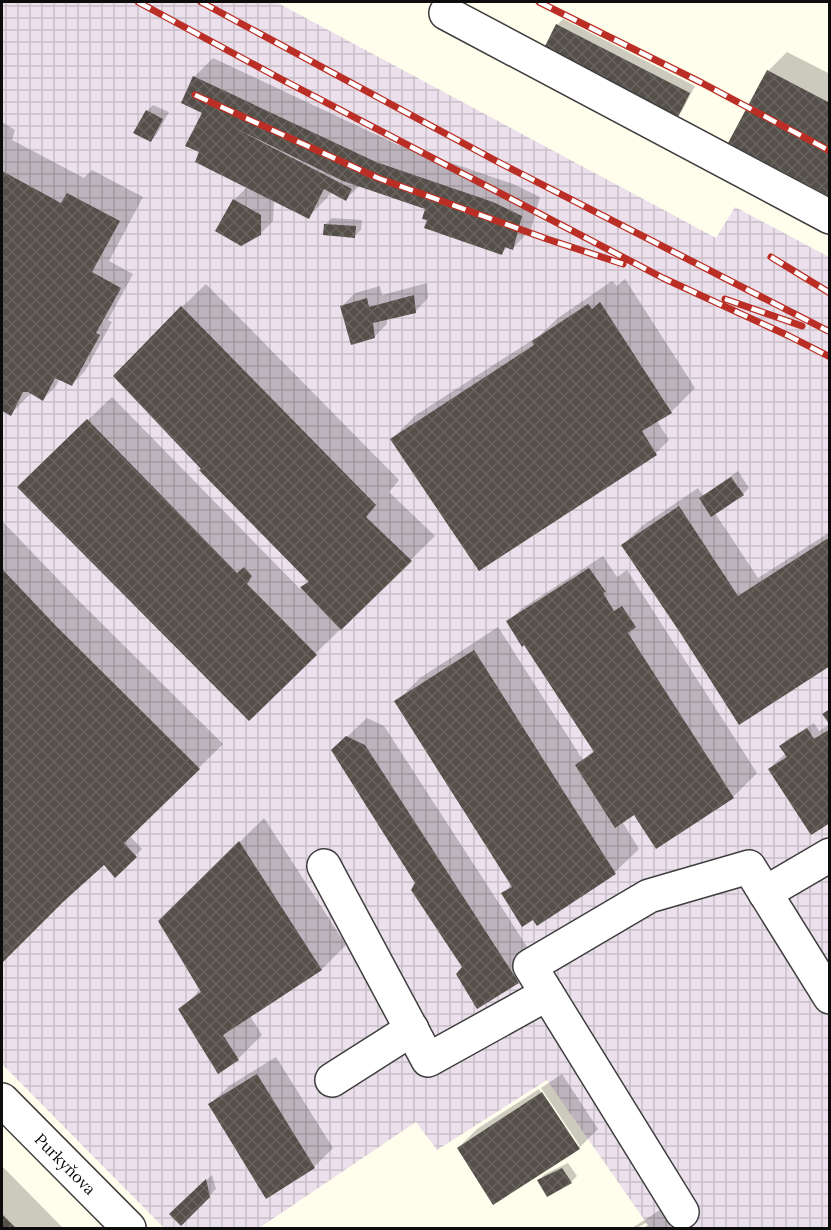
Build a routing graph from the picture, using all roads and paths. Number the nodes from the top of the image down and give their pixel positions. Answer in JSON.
{"nodes":[{"id":1,"x":446,"y":13,"type":"dead end"},
{"id":2,"x":830,"y":217,"type":"edge"},
{"id":3,"x":830,"y":855,"type":"edge"},
{"id":4,"x":324,"y":866,"type":"dead end"},
{"id":5,"x":765,"y":893,"type":"junction"},
{"id":6,"x":547,"y":994,"type":"junction"},
{"id":7,"x":830,"y":997,"type":"edge"},
{"id":8,"x":412,"y":1029,"type":"junction"},
{"id":9,"x":332,"y":1080,"type":"dead end"},
{"id":10,"x":2,"y":1100,"type":"edge"},
{"id":11,"x":682,"y":1212,"type":"dead end"},
{"id":12,"x":129,"y":1228,"type":"edge"}],
"edges":[{"from":1,"to":2,"type":"street"},
{"from":3,"to":5,"type":"street"},
{"from":4,"to":8,"type":"street"},
{"from":5,"to":6,"type":"street"},
{"from":5,"to":7,"type":"street"},
{"from":6,"to":8,"type":"street"},
{"from":6,"to":11,"type":"street"},
{"from":8,"to":9,"type":"street"},
{"from":10,"to":12,"type":"street","name":"Purkyňova"}]}
